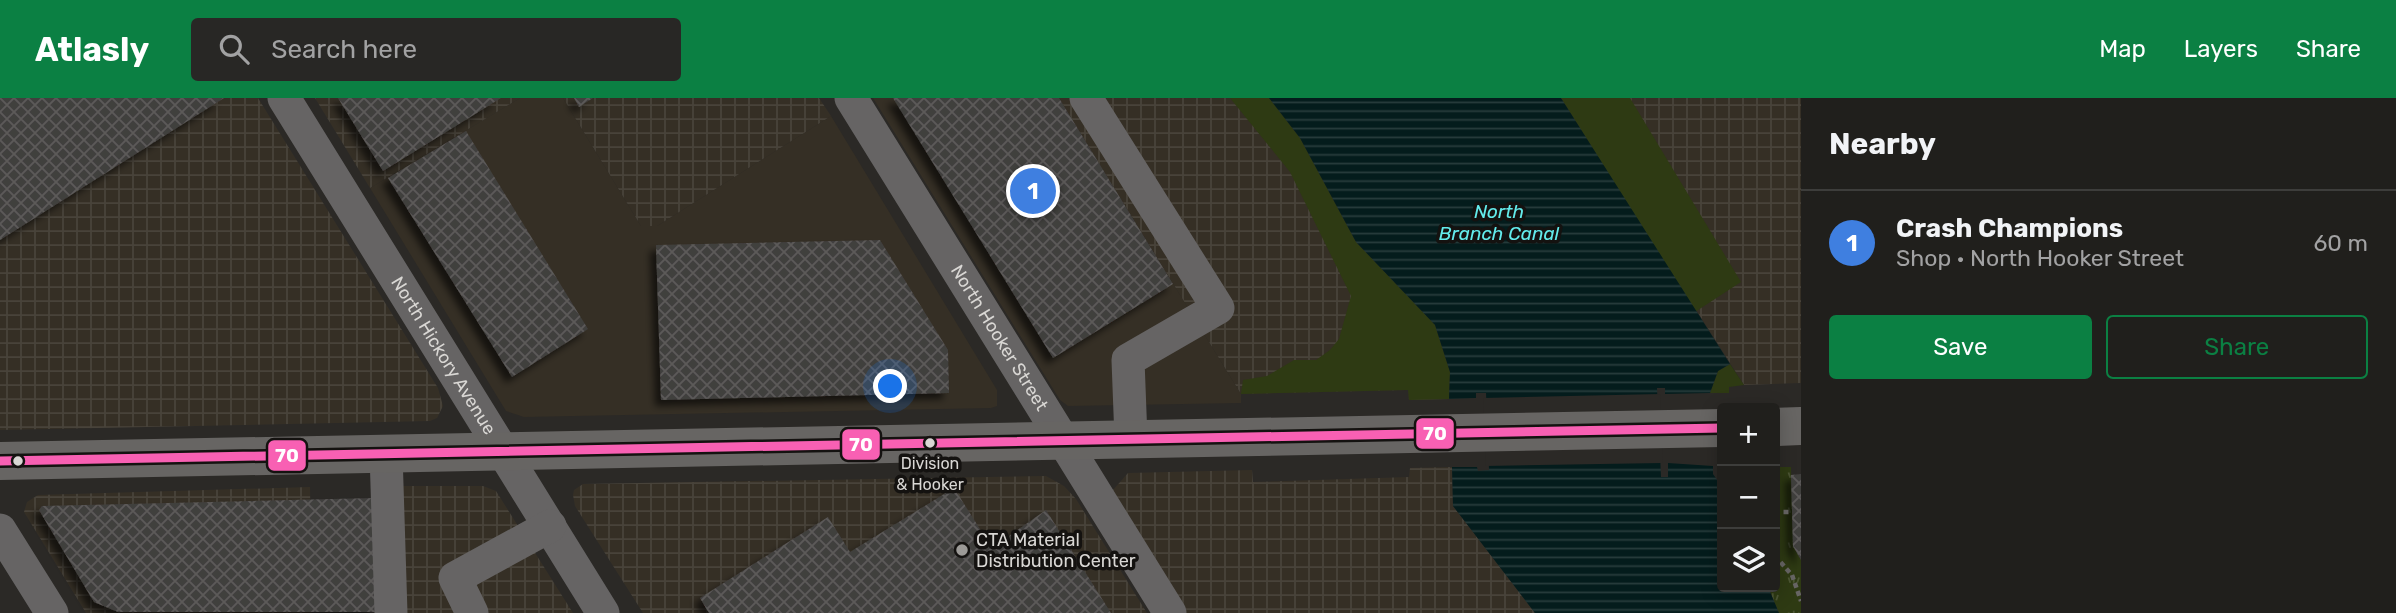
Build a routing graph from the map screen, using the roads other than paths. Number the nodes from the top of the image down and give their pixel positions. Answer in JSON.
{"nodes":[{"id":1,"x":284,"y":98,"type":"edge"},
{"id":2,"x":851,"y":98,"type":"edge"},
{"id":3,"x":1086,"y":98,"type":"edge"},
{"id":4,"x":1801,"y":426,"type":"edge"},
{"id":5,"x":1780,"y":427,"type":"edge"},
{"id":6,"x":1717,"y":428,"type":"edge"},
{"id":7,"x":1130,"y":439,"type":"junction"},
{"id":8,"x":1064,"y":440,"type":"junction"},
{"id":9,"x":505,"y":451,"type":"junction"},
{"id":10,"x":386,"y":453,"type":"junction"},
{"id":11,"x":0,"y":461,"type":"edge"},
{"id":12,"x":550,"y":526,"type":"junction"},
{"id":13,"x":0,"y":530,"type":"edge"},
{"id":14,"x":52,"y":613,"type":"edge"},
{"id":15,"x":391,"y":613,"type":"edge"},
{"id":16,"x":472,"y":613,"type":"edge"},
{"id":17,"x":603,"y":613,"type":"edge"},
{"id":18,"x":1170,"y":613,"type":"edge"}],
"edges":[{"from":1,"to":9,"type":"street","name":"North Hickory Avenue"},
{"from":2,"to":8,"type":"street","name":"North Hooker Street"},
{"from":3,"to":7,"type":"street"},
{"from":4,"to":5,"type":"main road"},
{"from":6,"to":7,"type":"main road"},
{"from":7,"to":8,"type":"main road"},
{"from":8,"to":9,"type":"main road"},
{"from":8,"to":18,"type":"street","name":"North Hooker Street"},
{"from":9,"to":10,"type":"main road"},
{"from":9,"to":12,"type":"street","name":"North Hickory Avenue"},
{"from":10,"to":11,"type":"main road"},
{"from":10,"to":15,"type":"street"},
{"from":12,"to":16,"type":"street"},
{"from":12,"to":17,"type":"street","name":"North Hickory Avenue"},
{"from":13,"to":14,"type":"street"}]}
